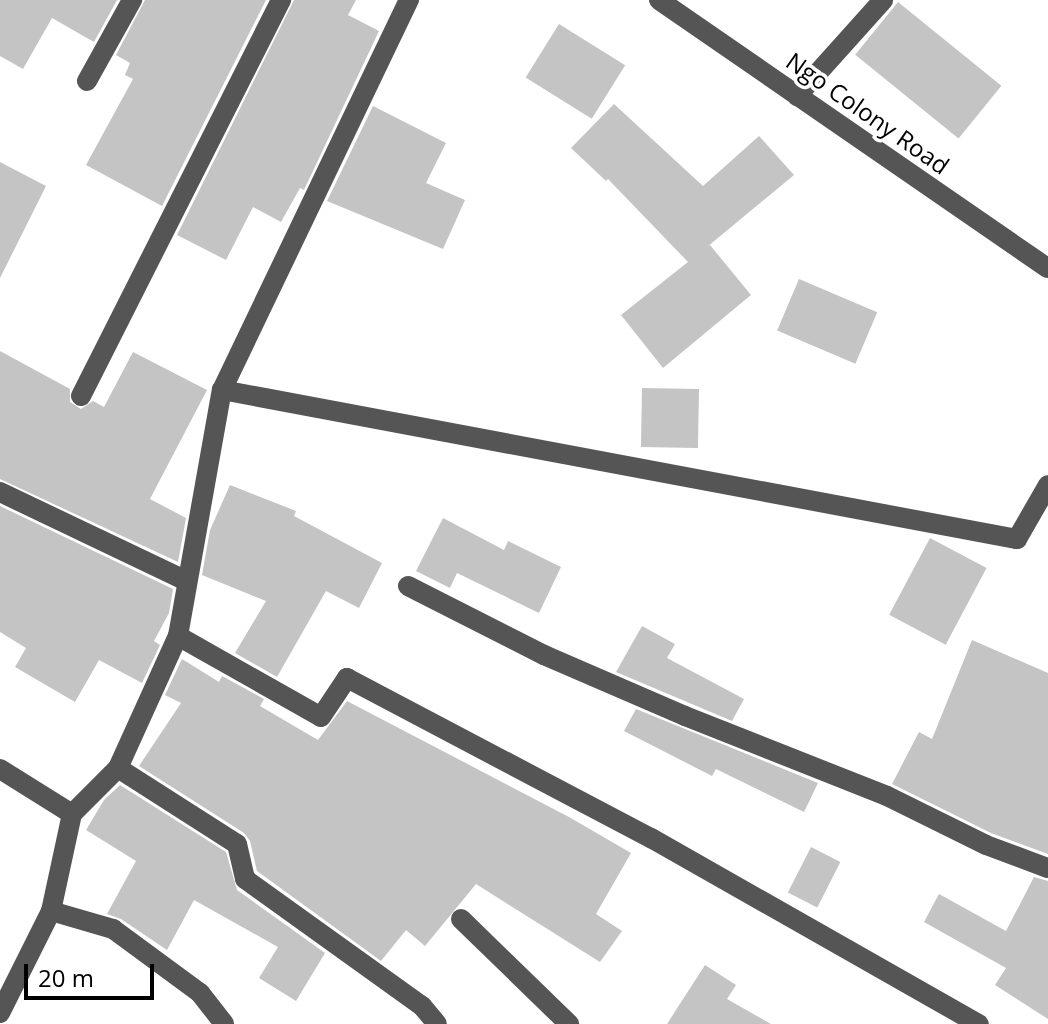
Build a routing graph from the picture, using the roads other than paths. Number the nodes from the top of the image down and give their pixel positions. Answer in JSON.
{"nodes":[{"id":1,"x":132,"y":0,"type":"edge"},
{"id":2,"x":281,"y":0,"type":"edge"},
{"id":3,"x":409,"y":0,"type":"edge"},
{"id":4,"x":659,"y":0,"type":"edge"},
{"id":5,"x":883,"y":0,"type":"edge"},
{"id":6,"x":87,"y":81,"type":"dead end"},
{"id":7,"x":797,"y":96,"type":"junction"},
{"id":8,"x":1048,"y":268,"type":"edge"},
{"id":9,"x":222,"y":390,"type":"junction"},
{"id":10,"x":81,"y":396,"type":"dead end"},
{"id":11,"x":1048,"y":485,"type":"edge"},
{"id":12,"x":0,"y":492,"type":"edge"},
{"id":13,"x":187,"y":581,"type":"junction"},
{"id":14,"x":408,"y":586,"type":"dead end"},
{"id":15,"x":178,"y":636,"type":"junction"},
{"id":16,"x":118,"y":768,"type":"junction"},
{"id":17,"x":0,"y":769,"type":"edge"},
{"id":18,"x":72,"y":814,"type":"junction"},
{"id":19,"x":1048,"y":868,"type":"edge"},
{"id":20,"x":51,"y":911,"type":"junction"},
{"id":21,"x":461,"y":919,"type":"dead end"},
{"id":22,"x":0,"y":1013,"type":"edge"},
{"id":23,"x":224,"y":1024,"type":"edge"},
{"id":24,"x":437,"y":1024,"type":"edge"},
{"id":25,"x":569,"y":1024,"type":"edge"},
{"id":26,"x":979,"y":1024,"type":"edge"}],
"edges":[{"from":1,"to":6,"type":"street"},
{"from":2,"to":10,"type":"street"},
{"from":3,"to":9,"type":"street"},
{"from":4,"to":7,"type":"street","name":"Ngo Colony Road"},
{"from":5,"to":7,"type":"street"},
{"from":7,"to":8,"type":"street","name":"Ngo Colony Road"},
{"from":9,"to":11,"type":"street"},
{"from":9,"to":13,"type":"street"},
{"from":12,"to":13,"type":"street"},
{"from":13,"to":15,"type":"street"},
{"from":14,"to":19,"type":"street"},
{"from":15,"to":16,"type":"street"},
{"from":15,"to":26,"type":"street"},
{"from":16,"to":18,"type":"street"},
{"from":16,"to":24,"type":"street"},
{"from":17,"to":18,"type":"street"},
{"from":18,"to":20,"type":"street"},
{"from":20,"to":22,"type":"street"},
{"from":20,"to":23,"type":"street"},
{"from":21,"to":25,"type":"street"}]}
